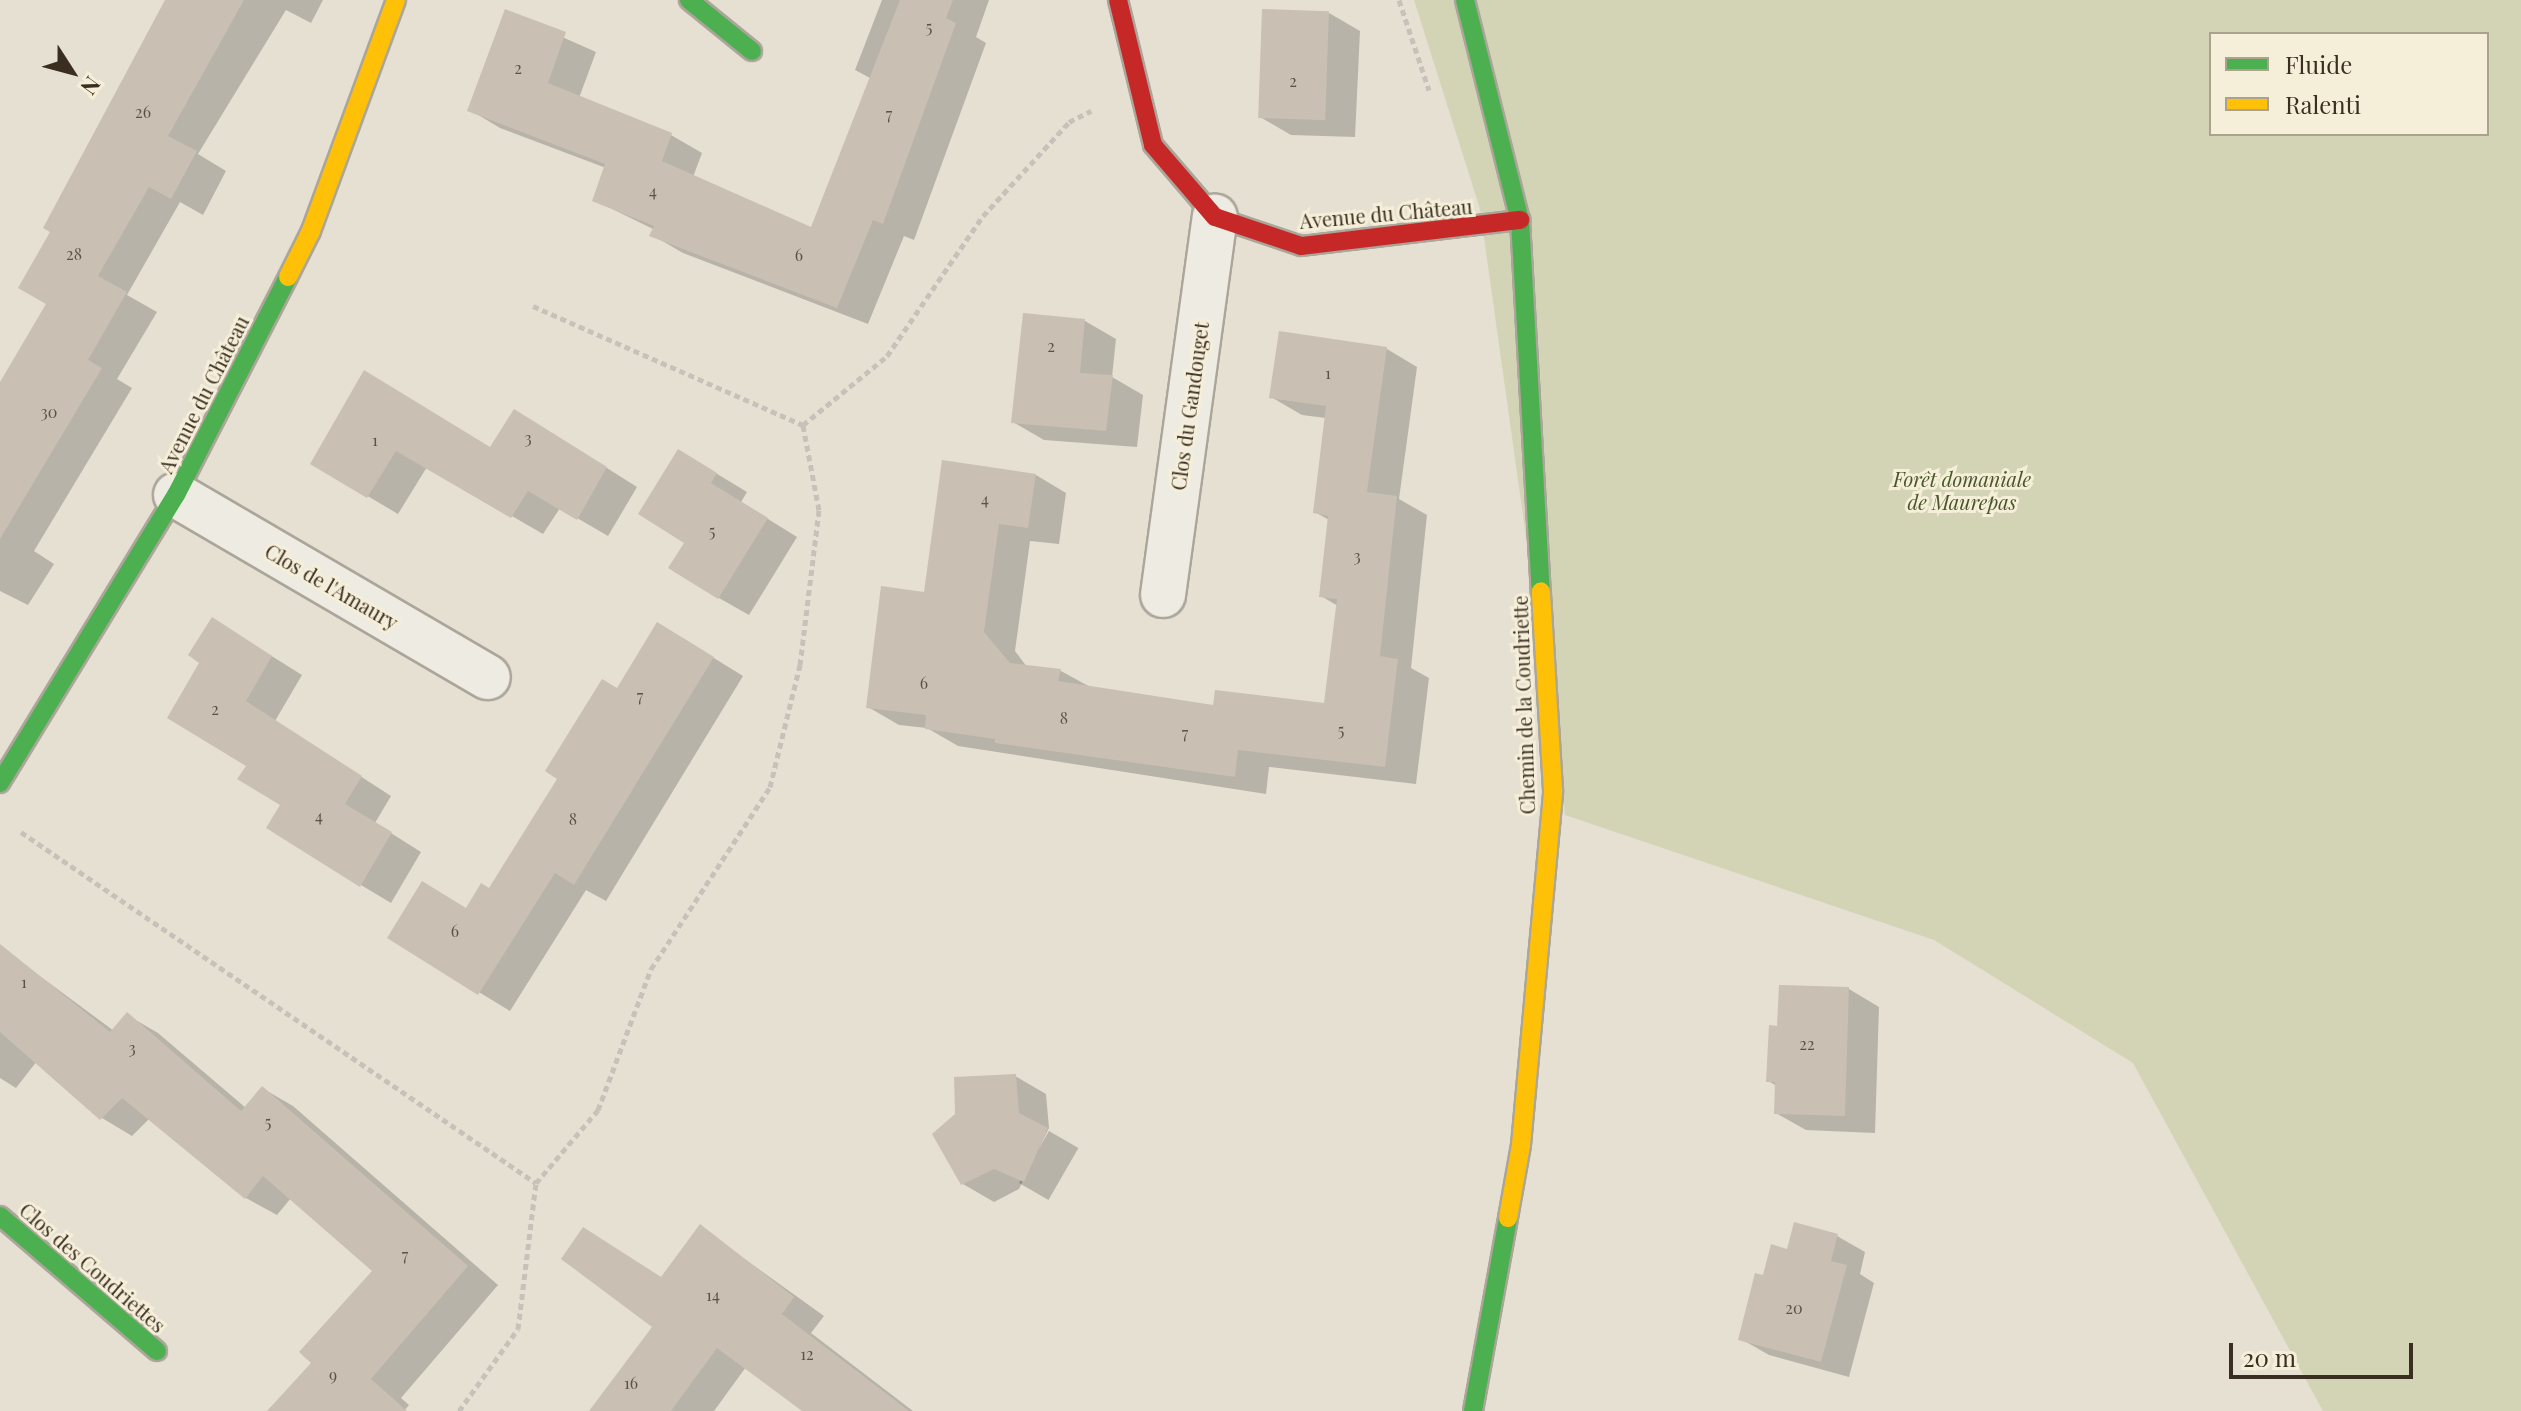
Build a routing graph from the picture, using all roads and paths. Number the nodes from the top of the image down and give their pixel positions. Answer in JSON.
{"nodes":[{"id":1,"x":396,"y":0,"type":"edge"},
{"id":2,"x":689,"y":0,"type":"edge"},
{"id":3,"x":1118,"y":0,"type":"edge"},
{"id":4,"x":1465,"y":0,"type":"edge"},
{"id":5,"x":752,"y":51,"type":"dead end"},
{"id":6,"x":1140,"y":88,"type":"junction"},
{"id":7,"x":1215,"y":217,"type":"junction"},
{"id":8,"x":1520,"y":220,"type":"junction"},
{"id":9,"x":533,"y":306,"type":"dead end"},
{"id":10,"x":803,"y":425,"type":"junction"},
{"id":11,"x":176,"y":495,"type":"junction"},
{"id":12,"x":1163,"y":595,"type":"dead end"},
{"id":13,"x":488,"y":677,"type":"dead end"},
{"id":14,"x":0,"y":783,"type":"edge"},
{"id":15,"x":13,"y":827,"type":"dead end"},
{"id":16,"x":536,"y":1183,"type":"junction"},
{"id":17,"x":0,"y":1216,"type":"edge"},
{"id":18,"x":157,"y":1351,"type":"dead end"},
{"id":19,"x":459,"y":1411,"type":"edge"},
{"id":20,"x":1473,"y":1411,"type":"edge"}],
"edges":[{"from":1,"to":11,"type":"street","name":"Avenue du Château"},
{"from":2,"to":5,"type":"street"},
{"from":3,"to":6,"type":"street"},
{"from":4,"to":8,"type":"street","name":"Chemin de la Coudriette"},
{"from":6,"to":7,"type":"street"},
{"from":6,"to":10,"type":"path"},
{"from":7,"to":8,"type":"street","name":"Avenue du Château"},
{"from":7,"to":12,"type":"street","name":"Clos du Gandouget"},
{"from":8,"to":20,"type":"street","name":"Chemin de la Coudriette"},
{"from":9,"to":10,"type":"path"},
{"from":10,"to":16,"type":"path"},
{"from":11,"to":13,"type":"street","name":"Clos de l'Amaury"},
{"from":11,"to":14,"type":"street","name":"Avenue du Château"},
{"from":15,"to":16,"type":"path"},
{"from":16,"to":19,"type":"path"},
{"from":17,"to":18,"type":"street","name":"Clos des Coudriettes"}]}
